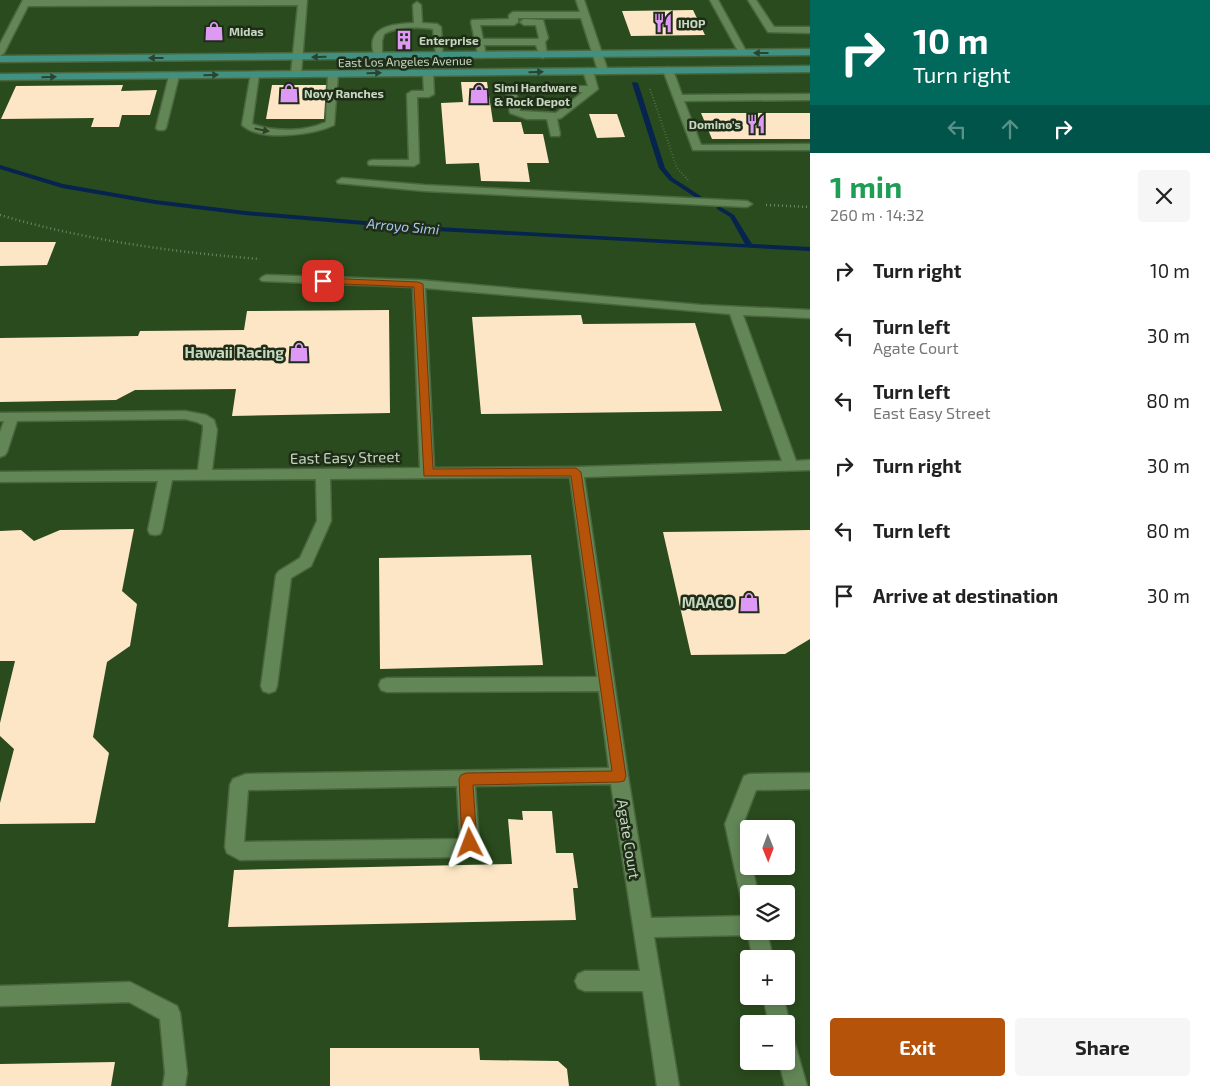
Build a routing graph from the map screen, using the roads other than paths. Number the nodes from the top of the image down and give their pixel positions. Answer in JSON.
{"nodes":[{"id":1,"x":580,"y":0,"type":"edge"},
{"id":2,"x":714,"y":0,"type":"edge"},
{"id":3,"x":752,"y":0,"type":"edge"},
{"id":4,"x":303,"y":1,"type":"edge"},
{"id":5,"x":26,"y":2,"type":"edge"},
{"id":6,"x":417,"y":5,"type":"dead end"},
{"id":7,"x":584,"y":14,"type":"junction"},
{"id":8,"x":514,"y":22,"type":"junction"},
{"id":9,"x":418,"y":25,"type":"junction"},
{"id":10,"x":810,"y":30,"type":"edge"},
{"id":11,"x":479,"y":42,"type":"junction"},
{"id":12,"x":540,"y":42,"type":"junction"},
{"id":13,"x":810,"y":52,"type":"edge"},
{"id":14,"x":0,"y":53,"type":"edge"},
{"id":15,"x":743,"y":53,"type":"junction"},
{"id":16,"x":597,"y":54,"type":"junction"},
{"id":17,"x":482,"y":55,"type":"junction"},
{"id":18,"x":543,"y":55,"type":"junction"},
{"id":19,"x":378,"y":56,"type":"junction"},
{"id":20,"x":440,"y":56,"type":"junction"},
{"id":21,"x":298,"y":57,"type":"junction"},
{"id":22,"x":0,"y":59,"type":"edge"},
{"id":23,"x":810,"y":69,"type":"edge"},
{"id":24,"x":668,"y":70,"type":"junction"},
{"id":25,"x":588,"y":71,"type":"junction"},
{"id":26,"x":603,"y":71,"type":"junction"},
{"id":27,"x":428,"y":73,"type":"junction"},
{"id":28,"x":296,"y":74,"type":"junction"},
{"id":29,"x":333,"y":74,"type":"junction"},
{"id":30,"x":254,"y":75,"type":"junction"},
{"id":31,"x":174,"y":76,"type":"junction"},
{"id":32,"x":0,"y":77,"type":"edge"},
{"id":33,"x":593,"y":89,"type":"junction"},
{"id":34,"x":810,"y":97,"type":"edge"},
{"id":35,"x":678,"y":98,"type":"junction"},
{"id":36,"x":552,"y":117,"type":"junction"},
{"id":37,"x":161,"y":128,"type":"dead end"},
{"id":38,"x":555,"y":134,"type":"dead end"},
{"id":39,"x":810,"y":146,"type":"edge"},
{"id":40,"x":373,"y":163,"type":"dead end"},
{"id":41,"x":342,"y":181,"type":"dead end"},
{"id":42,"x":746,"y":204,"type":"road end"},
{"id":43,"x":266,"y":279,"type":"dead end"},
{"id":44,"x":418,"y":284,"type":"junction"},
{"id":45,"x":735,"y":310,"type":"junction"},
{"id":46,"x":810,"y":314,"type":"edge"},
{"id":47,"x":6,"y":417,"type":"edge"},
{"id":48,"x":0,"y":452,"type":"edge"},
{"id":49,"x":810,"y":465,"type":"edge"},
{"id":50,"x":791,"y":466,"type":"junction"},
{"id":51,"x":576,"y":472,"type":"junction"},
{"id":52,"x":427,"y":473,"type":"junction"},
{"id":53,"x":323,"y":474,"type":"junction"},
{"id":54,"x":166,"y":475,"type":"junction"},
{"id":55,"x":204,"y":475,"type":"junction"},
{"id":56,"x":0,"y":477,"type":"edge"},
{"id":57,"x":155,"y":530,"type":"dead end"},
{"id":58,"x":606,"y":684,"type":"junction"},
{"id":59,"x":387,"y":685,"type":"dead end"},
{"id":60,"x":269,"y":686,"type":"dead end"},
{"id":61,"x":619,"y":776,"type":"junction"},
{"id":62,"x":466,"y":779,"type":"junction"},
{"id":63,"x":810,"y":782,"type":"edge"},
{"id":64,"x":747,"y":885,"type":"edge"},
{"id":65,"x":740,"y":925,"type":"edge"},
{"id":66,"x":642,"y":928,"type":"junction"},
{"id":67,"x":650,"y":980,"type":"junction"},
{"id":68,"x":585,"y":981,"type":"dead end"},
{"id":69,"x":0,"y":996,"type":"edge"},
{"id":70,"x":792,"y":1070,"type":"edge"},
{"id":71,"x":174,"y":1086,"type":"edge"},
{"id":72,"x":668,"y":1086,"type":"edge"},
{"id":73,"x":796,"y":1086,"type":"edge"}],
"edges":[{"from":1,"to":7,"type":"street"},
{"from":2,"to":15,"type":"street"},
{"from":3,"to":10,"type":"street"},
{"from":4,"to":5,"type":"street"},
{"from":4,"to":21,"type":"street"},
{"from":5,"to":14,"type":"street"},
{"from":6,"to":9,"type":"street"},
{"from":7,"to":8,"type":"street"},
{"from":7,"to":16,"type":"street"},
{"from":8,"to":11,"type":"street"},
{"from":8,"to":12,"type":"street"},
{"from":9,"to":19,"type":"street"},
{"from":9,"to":20,"type":"street"},
{"from":11,"to":12,"type":"street"},
{"from":11,"to":17,"type":"street"},
{"from":12,"to":18,"type":"street"},
{"from":13,"to":15,"type":"main road","name":"East Los Angeles Avenue","one_way":true},
{"from":15,"to":16,"type":"main road","name":"East Los Angeles Avenue"},
{"from":16,"to":18,"type":"main road","name":"East Los Angeles Avenue"},
{"from":16,"to":26,"type":"street"},
{"from":17,"to":18,"type":"main road","name":"East Los Angeles Avenue"},
{"from":17,"to":20,"type":"main road","name":"East Los Angeles Avenue"},
{"from":19,"to":20,"type":"main road","name":"East Los Angeles Avenue"},
{"from":19,"to":21,"type":"main road","name":"East Los Angeles Avenue","one_way":true},
{"from":21,"to":22,"type":"main road","name":"East Los Angeles Avenue","one_way":true},
{"from":21,"to":28,"type":"street"},
{"from":23,"to":24,"type":"main road","name":"East Los Angeles Avenue"},
{"from":24,"to":26,"type":"main road","name":"East Los Angeles Avenue"},
{"from":24,"to":35,"type":"street"},
{"from":25,"to":26,"type":"main road","name":"East Los Angeles Avenue"},
{"from":27,"to":25,"type":"main road","name":"East Los Angeles Avenue","one_way":true},
{"from":25,"to":33,"type":"street"},
{"from":29,"to":27,"type":"main road","name":"East Los Angeles Avenue","one_way":true},
{"from":27,"to":40,"type":"street"},
{"from":28,"to":29,"type":"main road","name":"East Los Angeles Avenue"},
{"from":28,"to":30,"type":"main road","name":"East Los Angeles Avenue"},
{"from":30,"to":29,"type":"street","one_way":true},
{"from":31,"to":30,"type":"main road","name":"East Los Angeles Avenue","one_way":true},
{"from":32,"to":31,"type":"main road","name":"East Los Angeles Avenue","one_way":true},
{"from":31,"to":37,"type":"street"},
{"from":33,"to":36,"type":"street"},
{"from":33,"to":36,"type":"street"},
{"from":34,"to":35,"type":"street"},
{"from":35,"to":39,"type":"street"},
{"from":36,"to":38,"type":"street"},
{"from":41,"to":42,"type":"street"},
{"from":43,"to":44,"type":"street"},
{"from":44,"to":45,"type":"street"},
{"from":44,"to":52,"type":"street"},
{"from":45,"to":46,"type":"street"},
{"from":45,"to":50,"type":"street"},
{"from":47,"to":48,"type":"street"},
{"from":47,"to":55,"type":"street"},
{"from":49,"to":50,"type":"street","name":"East Easy Street"},
{"from":50,"to":51,"type":"street","name":"East Easy Street"},
{"from":51,"to":52,"type":"street","name":"East Easy Street"},
{"from":51,"to":58,"type":"street","name":"Agate Court"},
{"from":52,"to":53,"type":"street","name":"East Easy Street"},
{"from":53,"to":55,"type":"street","name":"East Easy Street"},
{"from":53,"to":60,"type":"street"},
{"from":54,"to":55,"type":"street","name":"East Easy Street"},
{"from":54,"to":56,"type":"street","name":"East Easy Street"},
{"from":54,"to":57,"type":"street"},
{"from":58,"to":59,"type":"street"},
{"from":58,"to":61,"type":"street","name":"Agate Court"},
{"from":61,"to":62,"type":"street"},
{"from":61,"to":66,"type":"street","name":"Agate Court"},
{"from":62,"to":62,"type":"street"},
{"from":63,"to":64,"type":"street"},
{"from":65,"to":66,"type":"street"},
{"from":66,"to":67,"type":"street","name":"Agate Court"},
{"from":67,"to":68,"type":"street"},
{"from":67,"to":72,"type":"street","name":"Agate Court"},
{"from":69,"to":71,"type":"street"},
{"from":70,"to":73,"type":"street"}]}
